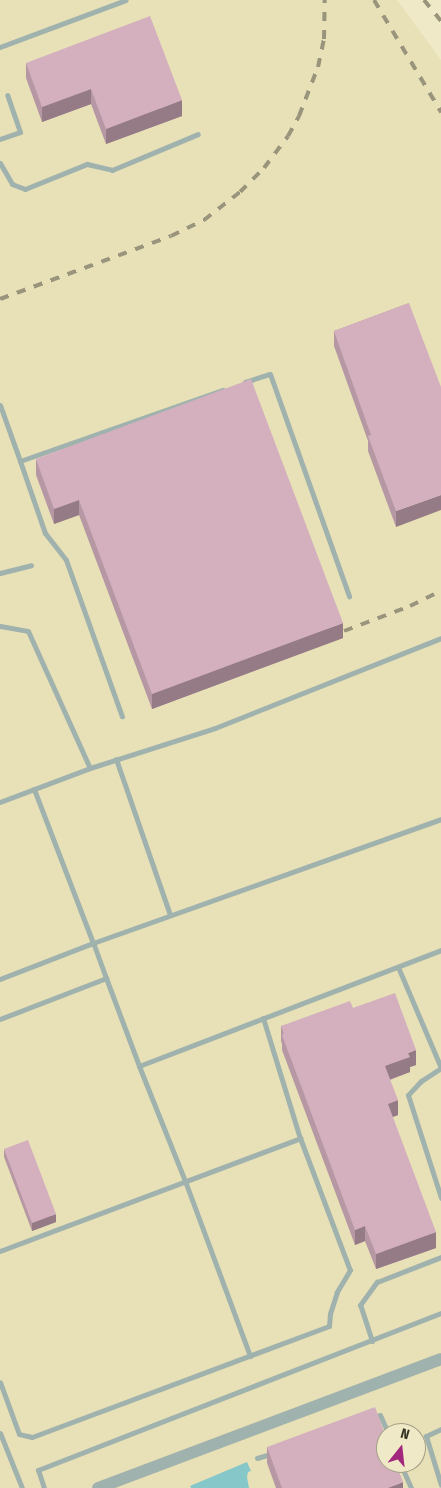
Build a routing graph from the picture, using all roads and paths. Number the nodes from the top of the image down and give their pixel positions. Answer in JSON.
{"nodes":[{"id":1,"x":126,"y":0,"type":"edge"},
{"id":2,"x":0,"y":47,"type":"edge"},
{"id":3,"x":6,"y":95,"type":"dead end"},
{"id":4,"x":198,"y":134,"type":"dead end"},
{"id":5,"x":0,"y":139,"type":"edge"},
{"id":6,"x":0,"y":163,"type":"edge"},
{"id":7,"x":242,"y":383,"type":"edge"},
{"id":8,"x":233,"y":387,"type":"edge"},
{"id":9,"x":0,"y":405,"type":"edge"},
{"id":10,"x":20,"y":461,"type":"junction"},
{"id":11,"x":31,"y":565,"type":"dead end"},
{"id":12,"x":0,"y":573,"type":"edge"},
{"id":13,"x":349,"y":596,"type":"dead end"},
{"id":14,"x":0,"y":626,"type":"edge"},
{"id":15,"x":441,"y":638,"type":"edge"},
{"id":16,"x":122,"y":716,"type":"dead end"},
{"id":17,"x":116,"y":759,"type":"junction"},
{"id":18,"x":90,"y":768,"type":"junction"},
{"id":19,"x":34,"y":789,"type":"junction"},
{"id":20,"x":0,"y":802,"type":"edge"},
{"id":21,"x":441,"y":819,"type":"edge"},
{"id":22,"x":170,"y":915,"type":"junction"},
{"id":23,"x":93,"y":944,"type":"junction"},
{"id":24,"x":441,"y":950,"type":"edge"},
{"id":25,"x":398,"y":967,"type":"junction"},
{"id":26,"x":106,"y":978,"type":"junction"},
{"id":27,"x":0,"y":979,"type":"edge"},
{"id":28,"x":262,"y":1018,"type":"junction"},
{"id":29,"x":0,"y":1020,"type":"edge"},
{"id":30,"x":139,"y":1066,"type":"junction"},
{"id":31,"x":300,"y":1138,"type":"junction"},
{"id":32,"x":185,"y":1181,"type":"junction"},
{"id":33,"x":441,"y":1198,"type":"edge"},
{"id":34,"x":0,"y":1251,"type":"edge"},
{"id":35,"x":441,"y":1257,"type":"edge"},
{"id":36,"x":441,"y":1313,"type":"edge"},
{"id":37,"x":372,"y":1341,"type":"junction"},
{"id":38,"x":250,"y":1356,"type":"junction"},
{"id":39,"x":441,"y":1359,"type":"edge"},
{"id":40,"x":0,"y":1382,"type":"edge"},
{"id":41,"x":363,"y":1421,"type":"edge"},
{"id":42,"x":384,"y":1423,"type":"edge"},
{"id":43,"x":441,"y":1429,"type":"edge"},
{"id":44,"x":0,"y":1433,"type":"edge"},
{"id":45,"x":283,"y":1449,"type":"edge"},
{"id":46,"x":257,"y":1458,"type":"dead end"},
{"id":47,"x":404,"y":1473,"type":"edge"},
{"id":48,"x":441,"y":1486,"type":"edge"},
{"id":49,"x":22,"y":1488,"type":"edge"},
{"id":50,"x":44,"y":1488,"type":"edge"},
{"id":51,"x":98,"y":1488,"type":"edge"},
{"id":52,"x":411,"y":1488,"type":"edge"}],
"edges":[{"from":1,"to":2,"type":"lane"},
{"from":3,"to":5,"type":"lane"},
{"from":4,"to":6,"type":"lane"},
{"from":7,"to":13,"type":"lane"},
{"from":8,"to":10,"type":"lane"},
{"from":9,"to":10,"type":"lane"},
{"from":10,"to":16,"type":"lane"},
{"from":11,"to":12,"type":"lane"},
{"from":14,"to":18,"type":"lane"},
{"from":15,"to":17,"type":"lane"},
{"from":17,"to":18,"type":"lane"},
{"from":17,"to":22,"type":"lane"},
{"from":18,"to":19,"type":"lane"},
{"from":19,"to":20,"type":"lane"},
{"from":19,"to":23,"type":"lane"},
{"from":21,"to":22,"type":"lane"},
{"from":22,"to":23,"type":"lane"},
{"from":23,"to":26,"type":"lane"},
{"from":23,"to":27,"type":"lane"},
{"from":24,"to":25,"type":"lane"},
{"from":25,"to":28,"type":"lane"},
{"from":25,"to":33,"type":"lane"},
{"from":26,"to":29,"type":"lane"},
{"from":26,"to":30,"type":"lane"},
{"from":28,"to":30,"type":"lane"},
{"from":28,"to":31,"type":"lane"},
{"from":30,"to":32,"type":"lane"},
{"from":31,"to":32,"type":"lane"},
{"from":31,"to":38,"type":"lane"},
{"from":32,"to":34,"type":"lane"},
{"from":32,"to":38,"type":"lane"},
{"from":35,"to":37,"type":"lane"},
{"from":36,"to":37,"type":"lane"},
{"from":37,"to":50,"type":"lane"},
{"from":38,"to":40,"type":"lane"},
{"from":39,"to":51,"type":"street"},
{"from":41,"to":42,"type":"lane"},
{"from":43,"to":48,"type":"lane"},
{"from":44,"to":49,"type":"lane"},
{"from":45,"to":46,"type":"lane"},
{"from":47,"to":52,"type":"lane"}]}
